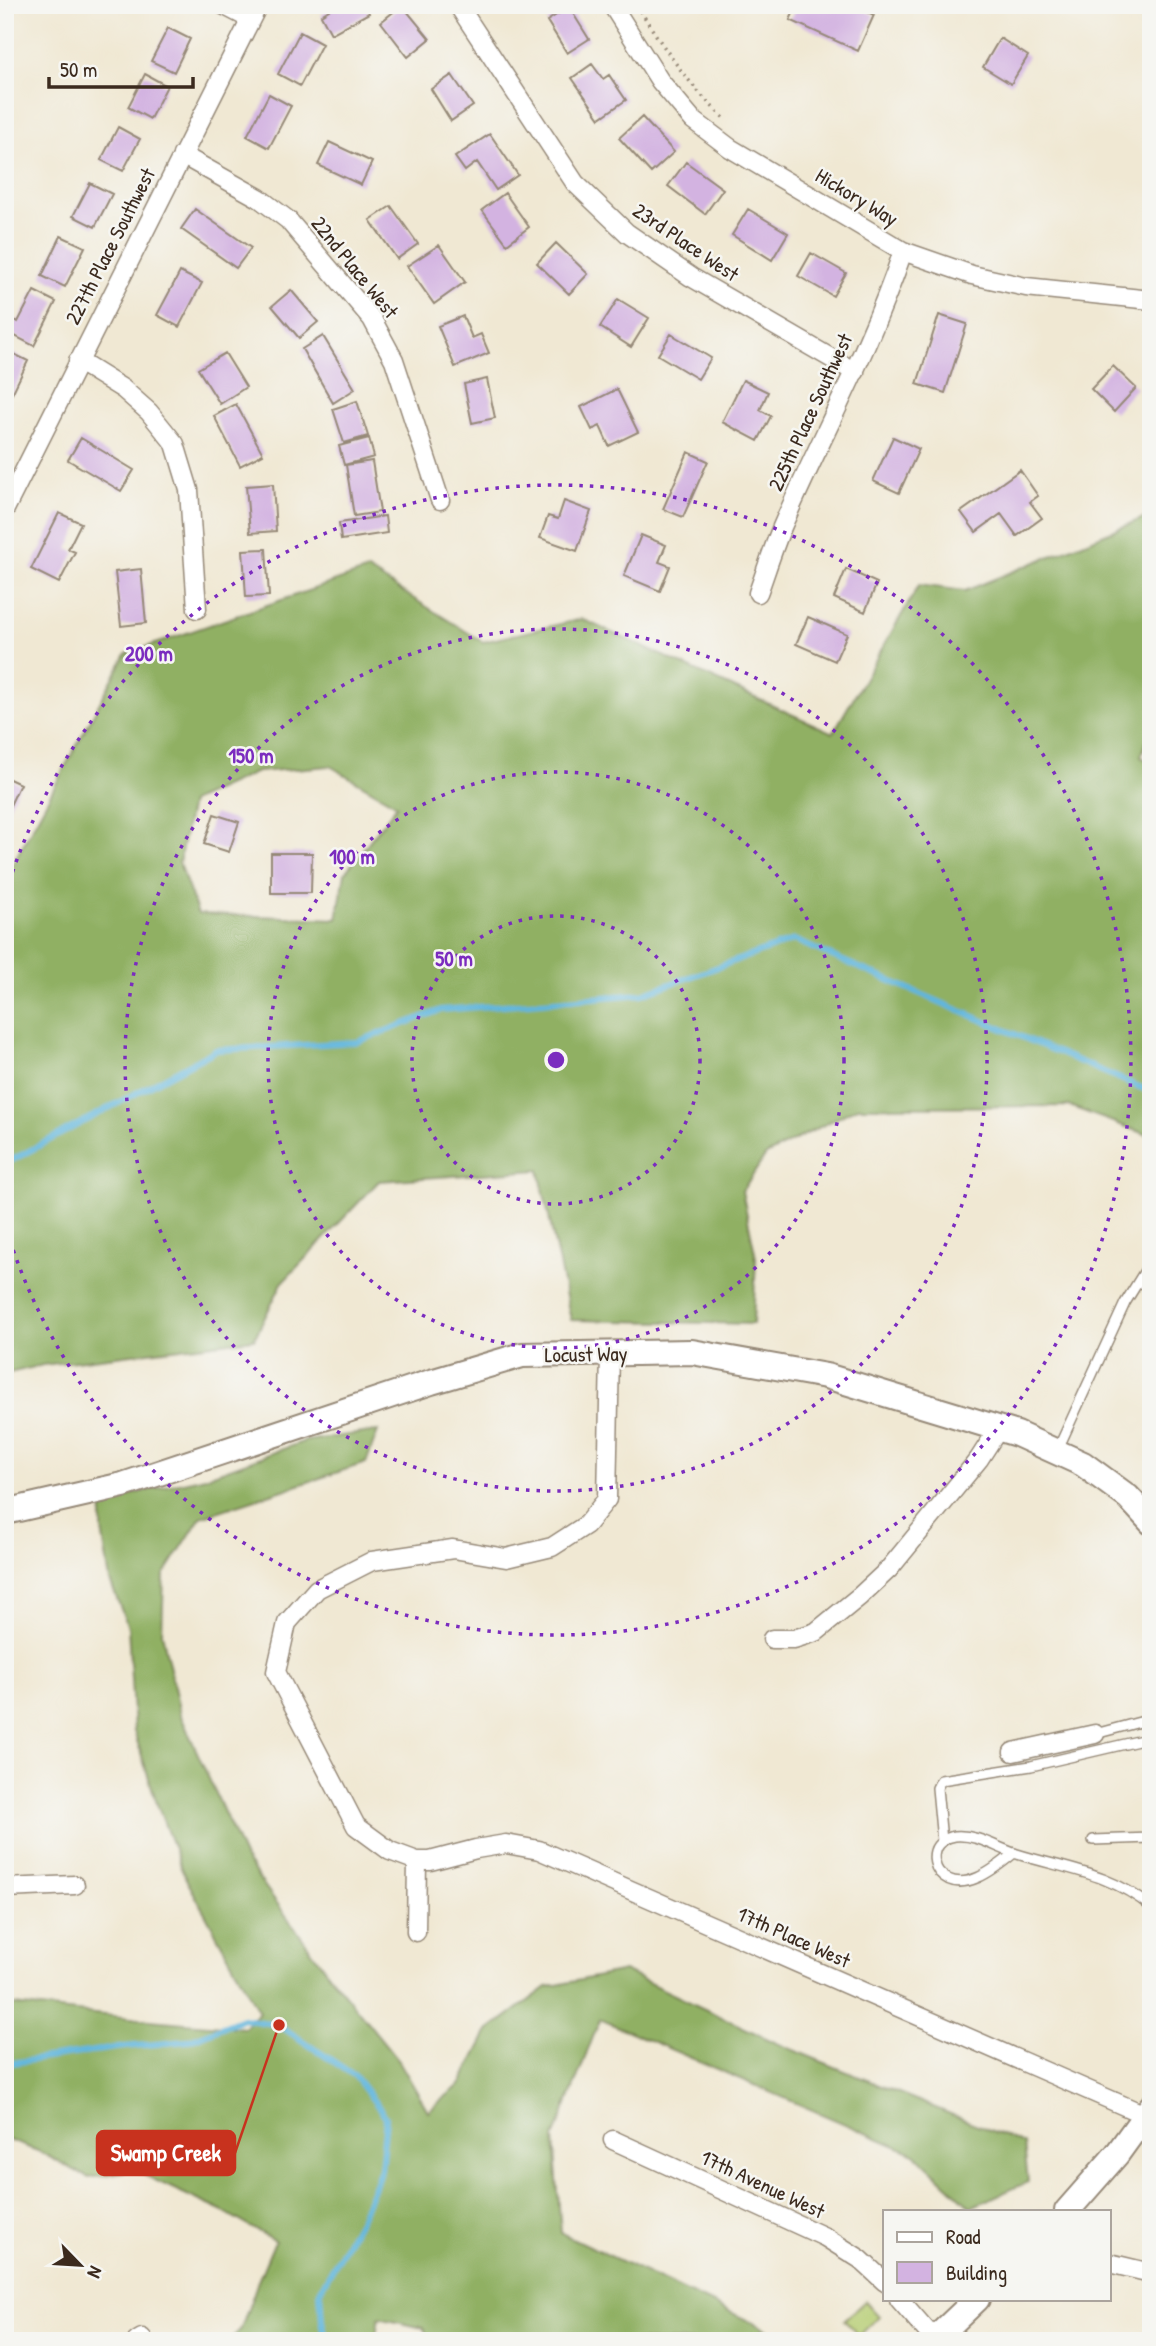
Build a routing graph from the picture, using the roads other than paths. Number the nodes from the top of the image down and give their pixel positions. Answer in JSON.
{"nodes":[{"id":1,"x":223,"y":5,"type":"edge"},
{"id":2,"x":458,"y":5,"type":"edge"},
{"id":3,"x":612,"y":5,"type":"edge"},
{"id":4,"x":254,"y":12,"type":"edge"},
{"id":5,"x":182,"y":155,"type":"junction"},
{"id":6,"x":903,"y":251,"type":"junction"},
{"id":7,"x":1151,"y":300,"type":"edge"},
{"id":8,"x":78,"y":361,"type":"junction"},
{"id":9,"x":855,"y":372,"type":"junction"},
{"id":10,"x":440,"y":500,"type":"dead end"},
{"id":11,"x":5,"y":509,"type":"edge"},
{"id":12,"x":758,"y":593,"type":"dead end"},
{"id":13,"x":197,"y":608,"type":"dead end"},
{"id":14,"x":1151,"y":1261,"type":"edge"},
{"id":15,"x":610,"y":1354,"type":"junction"},
{"id":16,"x":999,"y":1428,"type":"junction"},
{"id":17,"x":1057,"y":1451,"type":"junction"},
{"id":18,"x":5,"y":1512,"type":"edge"},
{"id":19,"x":1151,"y":1522,"type":"edge"},
{"id":20,"x":772,"y":1639,"type":"dead end"},
{"id":21,"x":1151,"y":1719,"type":"edge"},
{"id":22,"x":1095,"y":1734,"type":"joint"},
{"id":23,"x":1151,"y":1738,"type":"edge"},
{"id":24,"x":1013,"y":1752,"type":"dead end"},
{"id":25,"x":1151,"y":1838,"type":"edge"},
{"id":26,"x":942,"y":1840,"type":"junction"},
{"id":27,"x":1093,"y":1840,"type":"dead end"},
{"id":28,"x":1014,"y":1853,"type":"junction"},
{"id":29,"x":418,"y":1861,"type":"junction"},
{"id":30,"x":75,"y":1885,"type":"dead end"},
{"id":31,"x":5,"y":1888,"type":"edge"},
{"id":32,"x":1151,"y":1907,"type":"edge"},
{"id":33,"x":416,"y":1932,"type":"dead end"},
{"id":34,"x":1148,"y":2111,"type":"edge"},
{"id":35,"x":613,"y":2140,"type":"dead end"},
{"id":36,"x":1068,"y":2210,"type":"edge"},
{"id":37,"x":1110,"y":2263,"type":"edge"},
{"id":38,"x":1151,"y":2273,"type":"edge"},
{"id":39,"x":883,"y":2280,"type":"edge"},
{"id":40,"x":900,"y":2300,"type":"edge"},
{"id":41,"x":976,"y":2300,"type":"edge"},
{"id":42,"x":933,"y":2340,"type":"edge"}],
"edges":[{"from":1,"to":4,"type":"street"},
{"from":2,"to":9,"type":"street","name":"23rd Place West"},
{"from":3,"to":6,"type":"street","name":"Hickory Way"},
{"from":4,"to":5,"type":"street","name":"227th Place Southwest"},
{"from":5,"to":8,"type":"street","name":"227th Place Southwest"},
{"from":5,"to":10,"type":"street","name":"22nd Place West"},
{"from":6,"to":7,"type":"street","name":"Hickory Way"},
{"from":6,"to":9,"type":"street","name":"225th Place Southwest"},
{"from":8,"to":11,"type":"street","name":"227th Place Southwest"},
{"from":8,"to":13,"type":"street"},
{"from":9,"to":12,"type":"street","name":"225th Place Southwest"},
{"from":14,"to":17,"type":"lane"},
{"from":15,"to":16,"type":"main road","name":"Locust Way"},
{"from":15,"to":18,"type":"main road","name":"Locust Way"},
{"from":15,"to":29,"type":"street"},
{"from":16,"to":17,"type":"main road","name":"Locust Way"},
{"from":16,"to":20,"type":"street"},
{"from":17,"to":19,"type":"main road","name":"Locust Way"},
{"from":21,"to":22,"type":"lane"},
{"from":22,"to":24,"type":"street"},
{"from":23,"to":26,"type":"lane"},
{"from":25,"to":27,"type":"lane"},
{"from":26,"to":28,"type":"lane"},
{"from":26,"to":28,"type":"lane"},
{"from":28,"to":32,"type":"lane"},
{"from":29,"to":33,"type":"street"},
{"from":29,"to":34,"type":"street","name":"17th Place West"},
{"from":30,"to":31,"type":"street"},
{"from":34,"to":36,"type":"main road"},
{"from":35,"to":39,"type":"street","name":"17th Avenue West"},
{"from":37,"to":38,"type":"street"},
{"from":40,"to":42,"type":"street"},
{"from":41,"to":42,"type":"main road"}]}
